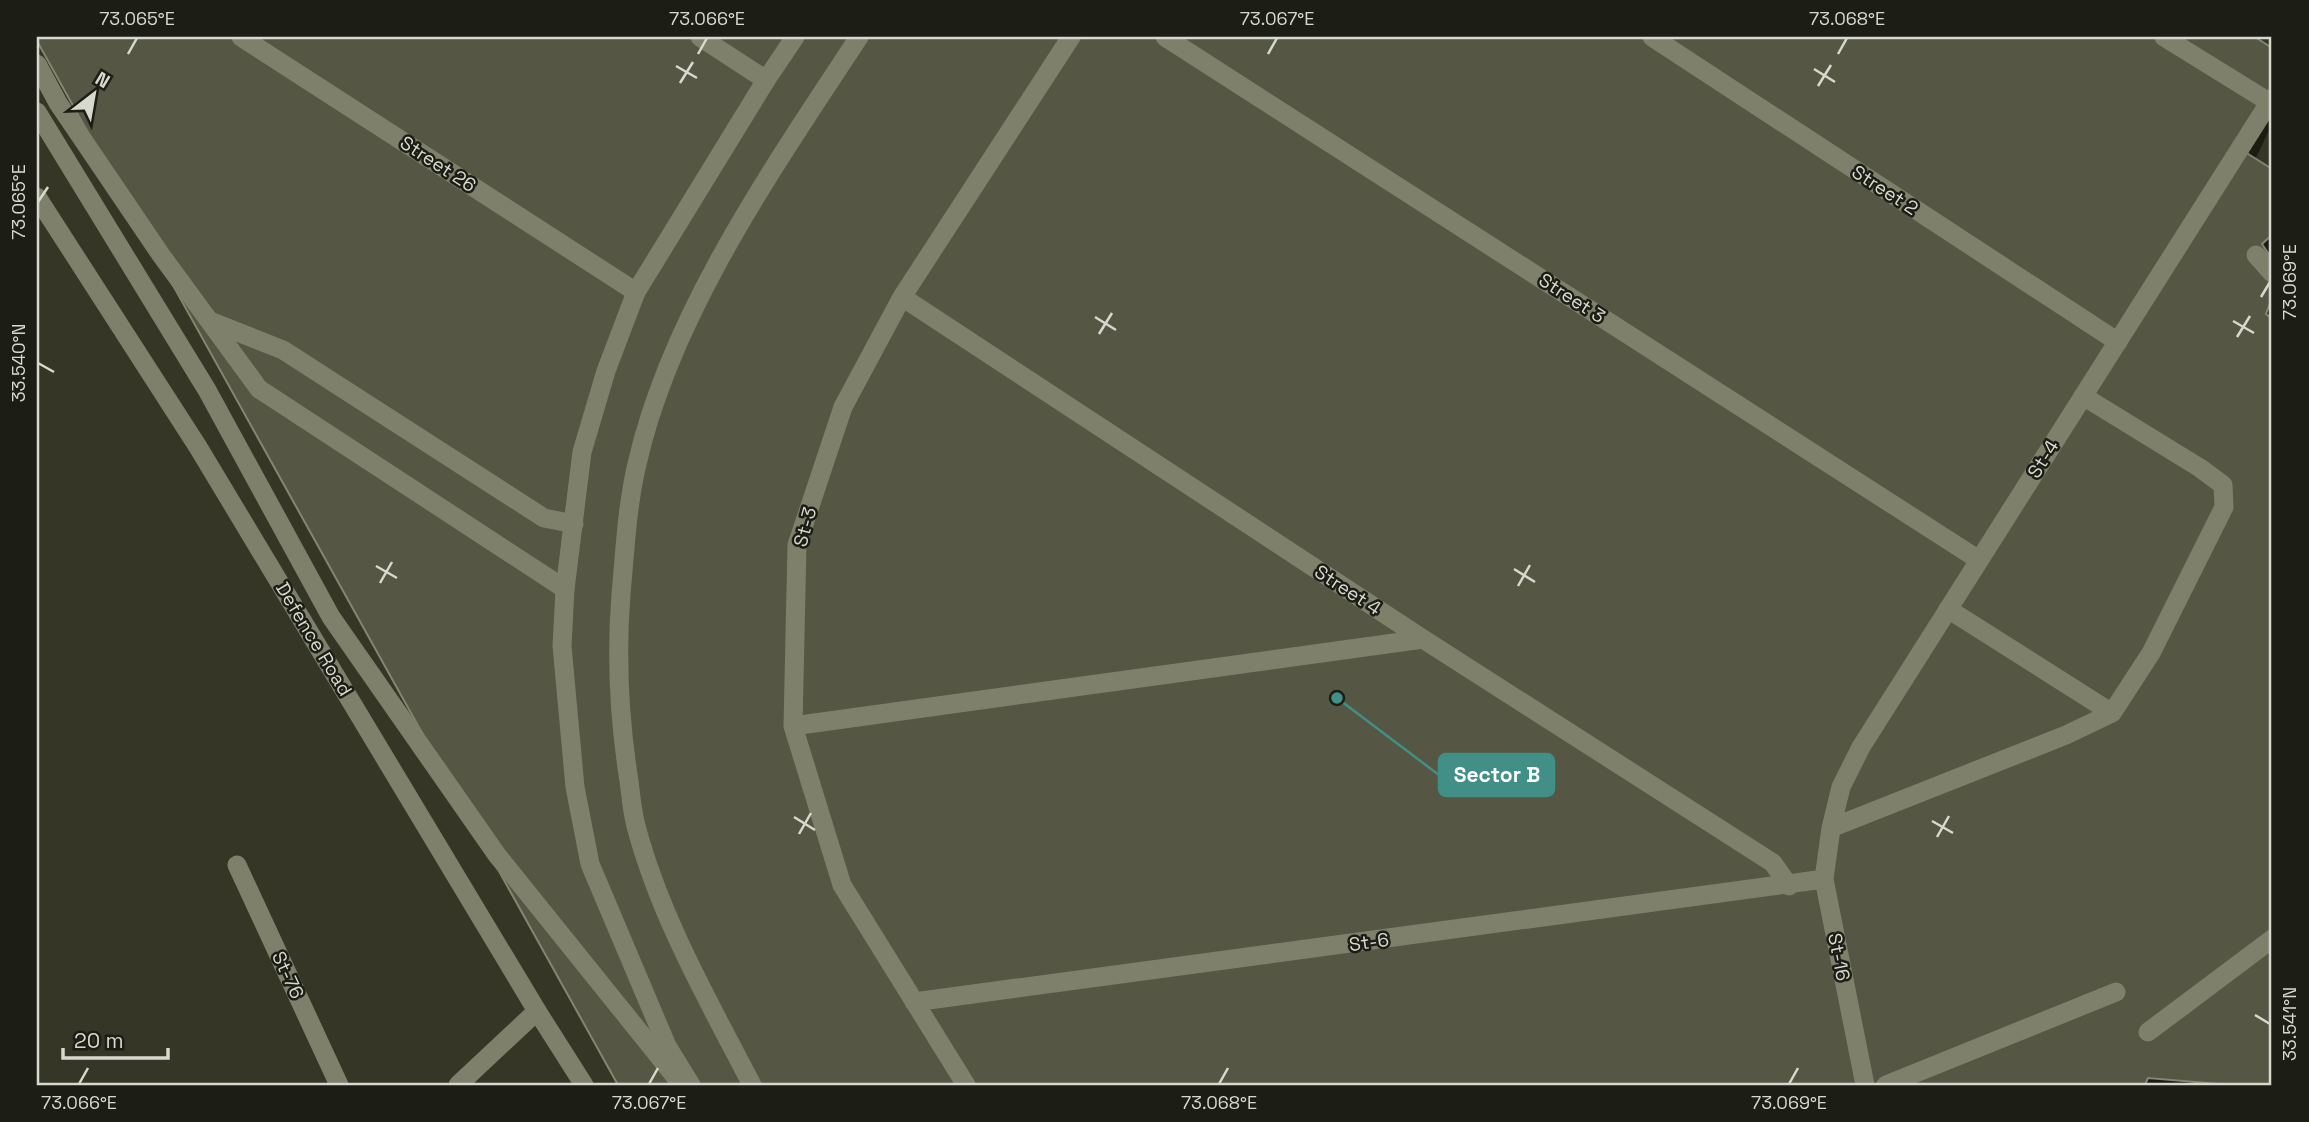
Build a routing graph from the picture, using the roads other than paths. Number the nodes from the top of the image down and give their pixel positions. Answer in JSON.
{"nodes":[{"id":1,"x":241,"y":37,"type":"edge"},
{"id":2,"x":700,"y":37,"type":"edge"},
{"id":3,"x":795,"y":37,"type":"edge"},
{"id":4,"x":859,"y":37,"type":"edge"},
{"id":5,"x":1071,"y":37,"type":"edge"},
{"id":6,"x":1165,"y":37,"type":"edge"},
{"id":7,"x":1652,"y":37,"type":"edge"},
{"id":8,"x":2164,"y":37,"type":"edge"},
{"id":9,"x":37,"y":64,"type":"edge"},
{"id":10,"x":766,"y":79,"type":"junction"},
{"id":11,"x":2271,"y":100,"type":"edge"},
{"id":12,"x":37,"y":113,"type":"edge"},
{"id":13,"x":37,"y":197,"type":"edge"},
{"id":14,"x":2256,"y":255,"type":"dead end"},
{"id":15,"x":2272,"y":274,"type":"edge"},
{"id":16,"x":636,"y":292,"type":"junction"},
{"id":17,"x":902,"y":297,"type":"junction"},
{"id":18,"x":209,"y":321,"type":"junction"},
{"id":19,"x":2118,"y":342,"type":"junction"},
{"id":20,"x":2083,"y":396,"type":"junction"},
{"id":21,"x":574,"y":524,"type":"junction"},
{"id":22,"x":1979,"y":559,"type":"junction"},
{"id":23,"x":565,"y":589,"type":"junction"},
{"id":24,"x":1948,"y":609,"type":"junction"},
{"id":25,"x":1423,"y":639,"type":"junction"},
{"id":26,"x":2112,"y":713,"type":"junction"},
{"id":27,"x":793,"y":726,"type":"junction"},
{"id":28,"x":1831,"y":828,"type":"junction"},
{"id":29,"x":237,"y":864,"type":"dead end"},
{"id":30,"x":1824,"y":879,"type":"junction"},
{"id":31,"x":1789,"y":886,"type":"junction"},
{"id":32,"x":2272,"y":939,"type":"edge"},
{"id":33,"x":2116,"y":992,"type":"dead end"},
{"id":34,"x":914,"y":1002,"type":"junction"},
{"id":35,"x":537,"y":1011,"type":"junction"},
{"id":36,"x":2148,"y":1032,"type":"dead end"},
{"id":37,"x":339,"y":1085,"type":"edge"},
{"id":38,"x":458,"y":1085,"type":"edge"},
{"id":39,"x":584,"y":1085,"type":"edge"},
{"id":40,"x":682,"y":1085,"type":"edge"},
{"id":41,"x":691,"y":1085,"type":"edge"},
{"id":42,"x":751,"y":1085,"type":"edge"},
{"id":43,"x":966,"y":1085,"type":"edge"},
{"id":44,"x":1864,"y":1085,"type":"edge"},
{"id":45,"x":1886,"y":1085,"type":"edge"}],
"edges":[{"from":1,"to":16,"type":"street","name":"Street 26"},
{"from":2,"to":10,"type":"street"},
{"from":3,"to":10,"type":"street"},
{"from":4,"to":42,"type":"street"},
{"from":5,"to":17,"type":"street","name":"St-3"},
{"from":6,"to":22,"type":"street","name":"Street 3"},
{"from":7,"to":19,"type":"street","name":"Street 2"},
{"from":8,"to":11,"type":"street"},
{"from":9,"to":18,"type":"street"},
{"from":10,"to":16,"type":"street"},
{"from":11,"to":19,"type":"street","name":"St-4"},
{"from":12,"to":40,"type":"street"},
{"from":13,"to":35,"type":"street","name":"Defence Road"},
{"from":14,"to":15,"type":"street"},
{"from":16,"to":21,"type":"street"},
{"from":17,"to":25,"type":"street","name":"Street 4"},
{"from":17,"to":27,"type":"street","name":"St-3"},
{"from":18,"to":21,"type":"street"},
{"from":18,"to":23,"type":"street"},
{"from":19,"to":20,"type":"street","name":"St-4"},
{"from":20,"to":22,"type":"street","name":"St-4"},
{"from":20,"to":26,"type":"street"},
{"from":21,"to":23,"type":"street"},
{"from":22,"to":24,"type":"street","name":"St-4"},
{"from":23,"to":41,"type":"street"},
{"from":24,"to":26,"type":"street"},
{"from":24,"to":28,"type":"street","name":"St-4"},
{"from":25,"to":27,"type":"street"},
{"from":25,"to":31,"type":"street","name":"Street 4"},
{"from":26,"to":28,"type":"street"},
{"from":27,"to":34,"type":"street","name":"St-3"},
{"from":28,"to":30,"type":"street","name":"St-16"},
{"from":29,"to":37,"type":"street","name":"St-76"},
{"from":30,"to":31,"type":"street","name":"St-6"},
{"from":30,"to":44,"type":"street","name":"St-16"},
{"from":31,"to":34,"type":"street","name":"St-6"},
{"from":32,"to":36,"type":"street"},
{"from":33,"to":45,"type":"street"},
{"from":34,"to":43,"type":"street","name":"St-3"},
{"from":35,"to":38,"type":"street"},
{"from":35,"to":39,"type":"street","name":"Defence Road"}]}
